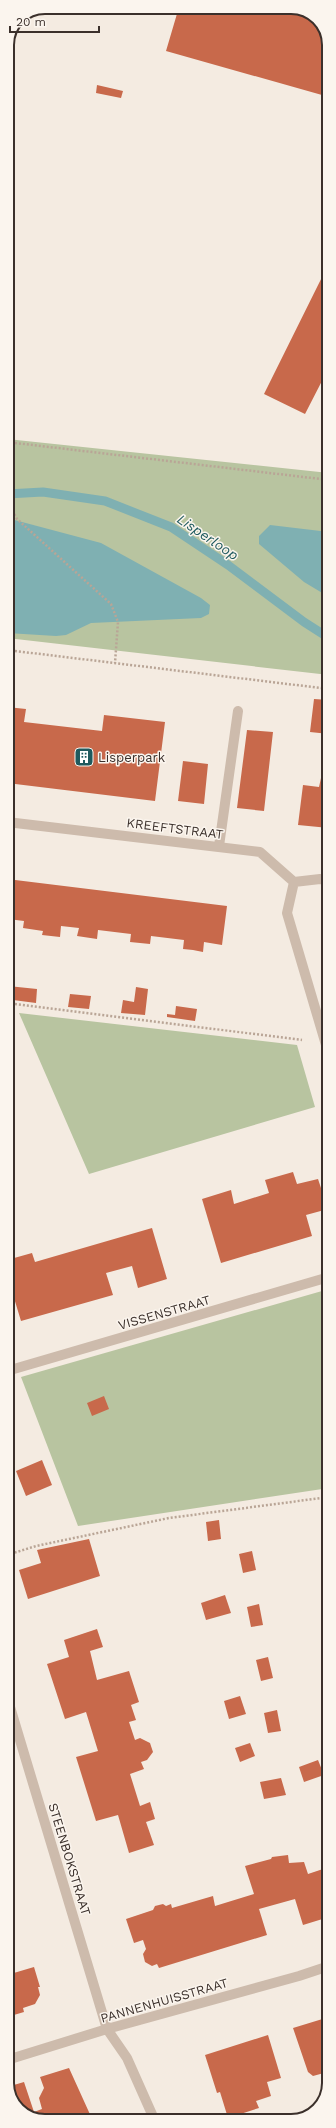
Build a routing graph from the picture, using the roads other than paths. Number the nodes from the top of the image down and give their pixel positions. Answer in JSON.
{"nodes":[{"id":1,"x":238,"y":711,"type":"dead end"},
{"id":2,"x":14,"y":823,"type":"edge"},
{"id":3,"x":220,"y":846,"type":"junction"},
{"id":4,"x":322,"y":879,"type":"edge"},
{"id":5,"x":294,"y":882,"type":"junction"},
{"id":6,"x":322,"y":1033,"type":"edge"},
{"id":7,"x":322,"y":1279,"type":"edge"},
{"id":8,"x":14,"y":1369,"type":"edge"},
{"id":9,"x":14,"y":1720,"type":"edge"},
{"id":10,"x":322,"y":1968,"type":"edge"},
{"id":11,"x":107,"y":2029,"type":"junction"},
{"id":12,"x":14,"y":2058,"type":"edge"},
{"id":13,"x":152,"y":2114,"type":"edge"}],
"edges":[{"from":1,"to":3,"type":"street"},
{"from":2,"to":3,"type":"street","name":"KREEFTSTRAAT"},
{"from":3,"to":5,"type":"street","name":"KREEFTSTRAAT"},
{"from":4,"to":5,"type":"street"},
{"from":5,"to":6,"type":"street"},
{"from":7,"to":8,"type":"street","name":"VISSENSTRAAT"},
{"from":9,"to":11,"type":"street","name":"STEENBOKSTRAAT"},
{"from":10,"to":11,"type":"street","name":"PANNENHUISSTRAAT"},
{"from":11,"to":12,"type":"street","name":"PANNENHUISSTRAAT"},
{"from":11,"to":13,"type":"street","name":"STEENBOKSTRAAT"}]}
